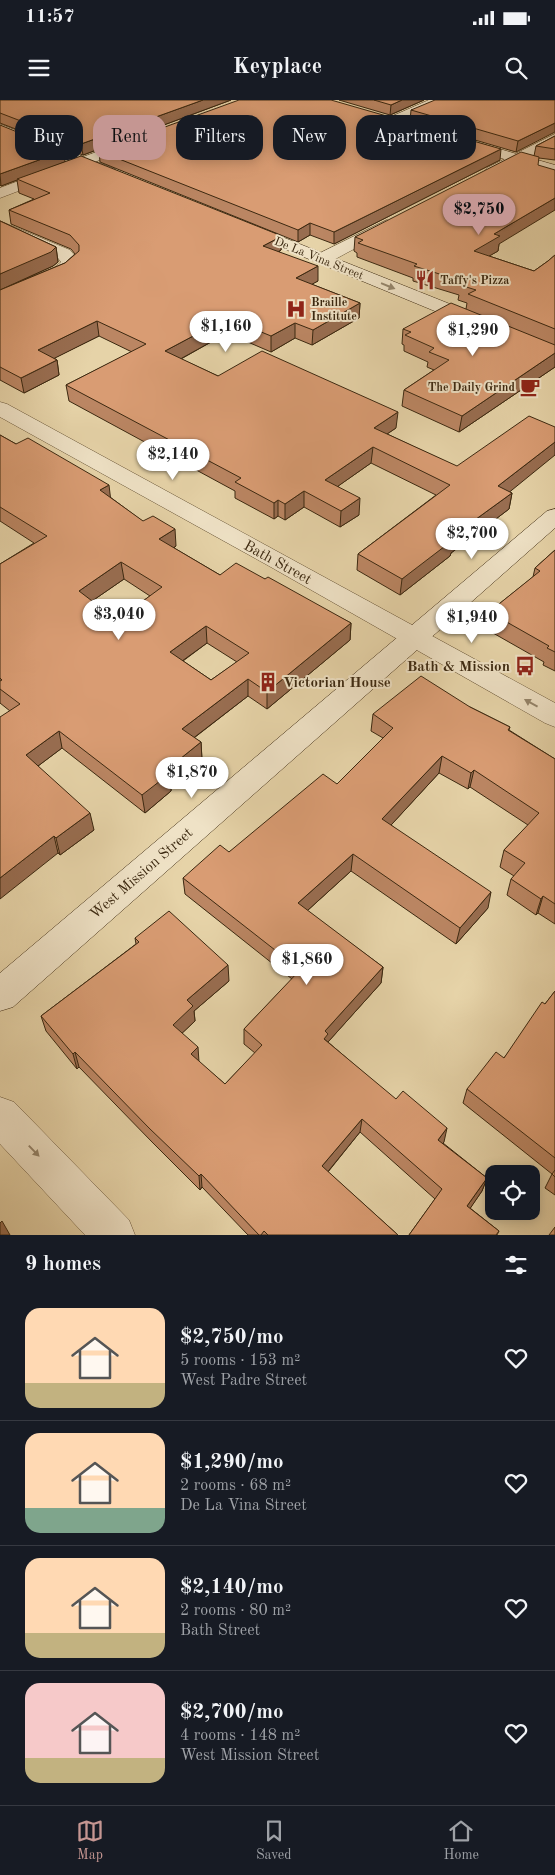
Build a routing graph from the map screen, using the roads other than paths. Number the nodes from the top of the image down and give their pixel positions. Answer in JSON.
{"nodes":[{"id":1,"x":440,"y":100,"type":"edge"},
{"id":2,"x":400,"y":115,"type":"edge"},
{"id":3,"x":0,"y":128,"type":"edge"},
{"id":4,"x":555,"y":138,"type":"edge"},
{"id":5,"x":476,"y":147,"type":"edge"},
{"id":6,"x":516,"y":158,"type":"junction"},
{"id":7,"x":93,"y":159,"type":"edge"},
{"id":8,"x":84,"y":162,"type":"junction"},
{"id":9,"x":555,"y":170,"type":"edge"},
{"id":10,"x":121,"y":177,"type":"edge"},
{"id":11,"x":474,"y":180,"type":"edge"},
{"id":12,"x":0,"y":193,"type":"edge"},
{"id":13,"x":404,"y":216,"type":"edge"},
{"id":14,"x":234,"y":223,"type":"edge"},
{"id":15,"x":0,"y":226,"type":"edge"},
{"id":16,"x":322,"y":259,"type":"junction"},
{"id":17,"x":0,"y":299,"type":"edge"},
{"id":18,"x":495,"y":330,"type":"edge"},
{"id":19,"x":0,"y":408,"type":"edge"},
{"id":20,"x":555,"y":516,"type":"edge"},
{"id":21,"x":414,"y":636,"type":"junction"},
{"id":22,"x":555,"y":716,"type":"edge"},
{"id":23,"x":0,"y":995,"type":"edge"},
{"id":24,"x":0,"y":1116,"type":"edge"},
{"id":25,"x":114,"y":1235,"type":"edge"}],
"edges":[{"from":1,"to":2,"type":"street"},
{"from":3,"to":8,"type":"street"},
{"from":4,"to":6,"type":"street"},
{"from":5,"to":6,"type":"street"},
{"from":6,"to":9,"type":"street"},
{"from":6,"to":11,"type":"street"},
{"from":7,"to":8,"type":"street"},
{"from":8,"to":10,"type":"street"},
{"from":8,"to":12,"type":"street"},
{"from":13,"to":16,"type":"street"},
{"from":14,"to":16,"type":"street","name":"De La Vina Street"},
{"from":15,"to":17,"type":"street"},
{"from":16,"to":18,"type":"street","name":"De La Vina Street","one_way":true},
{"from":19,"to":21,"type":"street","name":"Bath Street"},
{"from":20,"to":21,"type":"street","name":"West Mission Street"},
{"from":22,"to":21,"type":"street","name":"Bath Street","one_way":true},
{"from":21,"to":23,"type":"street","name":"West Mission Street"},
{"from":24,"to":25,"type":"street","one_way":true}]}
